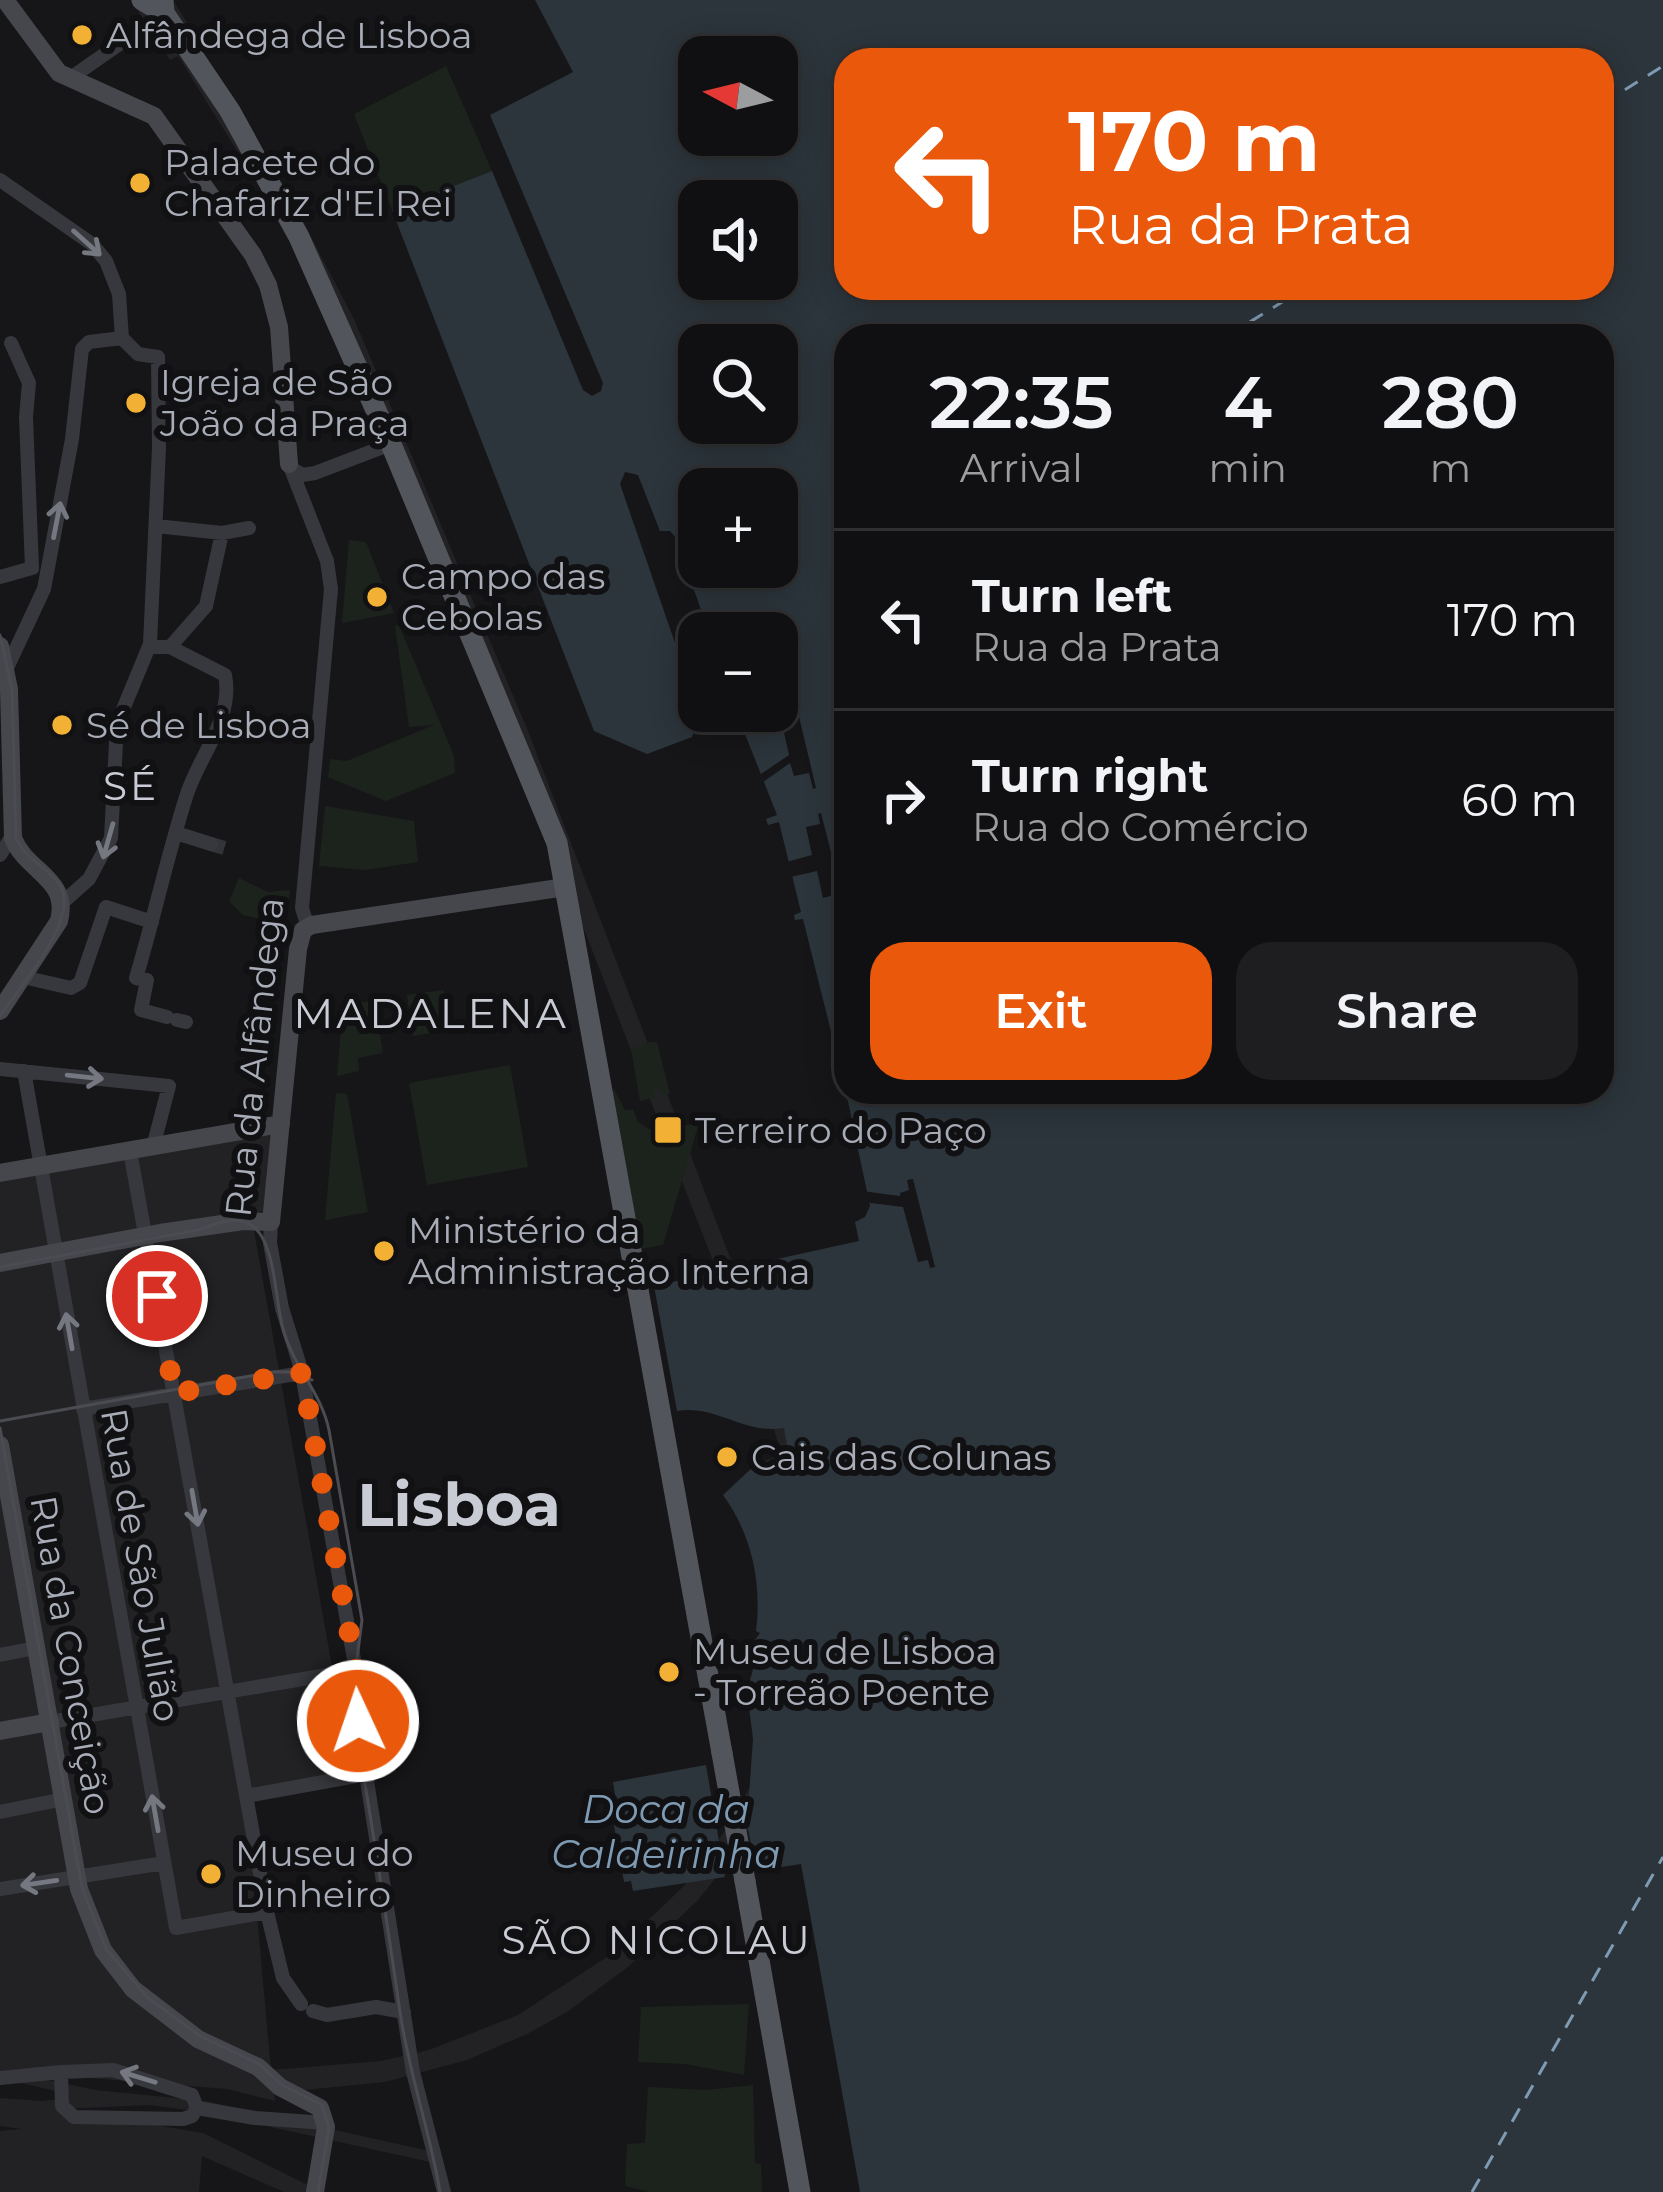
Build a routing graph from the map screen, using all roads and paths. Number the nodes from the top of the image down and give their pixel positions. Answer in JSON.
{"nodes":[{"id":1,"x":5,"y":0,"type":"edge"},
{"id":2,"x":142,"y":0,"type":"edge"},
{"id":3,"x":163,"y":6,"type":"edge"},
{"id":4,"x":69,"y":79,"type":"junction"},
{"id":5,"x":0,"y":180,"type":"edge"},
{"id":6,"x":122,"y":338,"type":"junction"},
{"id":7,"x":11,"y":344,"type":"dead end"},
{"id":8,"x":391,"y":444,"type":"junction"},
{"id":9,"x":287,"y":455,"type":"junction"},
{"id":10,"x":156,"y":526,"type":"junction"},
{"id":11,"x":248,"y":528,"type":"dead end"},
{"id":12,"x":222,"y":532,"type":"junction"},
{"id":13,"x":0,"y":578,"type":"edge"},
{"id":14,"x":0,"y":646,"type":"edge"},
{"id":15,"x":148,"y":647,"type":"junction"},
{"id":16,"x":170,"y":647,"type":"junction"},
{"id":17,"x":6,"y":670,"type":"junction"},
{"id":18,"x":176,"y":833,"type":"junction"},
{"id":19,"x":12,"y":836,"type":"junction"},
{"id":20,"x":211,"y":844,"type":"tunnel mouth"},
{"id":21,"x":0,"y":854,"type":"edge"},
{"id":22,"x":565,"y":887,"type":"junction"},
{"id":23,"x":62,"y":903,"type":"junction"},
{"id":24,"x":152,"y":922,"type":"junction"},
{"id":25,"x":308,"y":927,"type":"junction"},
{"id":26,"x":23,"y":977,"type":"junction"},
{"id":27,"x":0,"y":1011,"type":"edge"},
{"id":28,"x":177,"y":1020,"type":"dead end"},
{"id":29,"x":0,"y":1069,"type":"edge"},
{"id":30,"x":24,"y":1071,"type":"junction"},
{"id":31,"x":281,"y":1124,"type":"junction"},
{"id":32,"x":153,"y":1148,"type":"junction"},
{"id":33,"x":130,"y":1151,"type":"junction"},
{"id":34,"x":40,"y":1167,"type":"junction"},
{"id":35,"x":0,"y":1173,"type":"edge"},
{"id":36,"x":271,"y":1222,"type":"junction"},
{"id":37,"x":146,"y":1236,"type":"junction"},
{"id":38,"x":55,"y":1252,"type":"junction"},
{"id":39,"x":0,"y":1263,"type":"edge"},
{"id":40,"x":302,"y":1373,"type":"junction"},
{"id":41,"x":174,"y":1393,"type":"junction"},
{"id":42,"x":83,"y":1409,"type":"junction"},
{"id":43,"x":0,"y":1445,"type":"edge"},
{"id":44,"x":36,"y":1648,"type":"junction"},
{"id":45,"x":0,"y":1654,"type":"edge"},
{"id":46,"x":356,"y":1670,"type":"junction"},
{"id":47,"x":227,"y":1691,"type":"junction"},
{"id":48,"x":136,"y":1707,"type":"junction"},
{"id":49,"x":50,"y":1722,"type":"junction"},
{"id":50,"x":0,"y":1731,"type":"edge"},
{"id":51,"x":367,"y":1774,"type":"junction"},
{"id":52,"x":246,"y":1796,"type":"junction"},
{"id":53,"x":64,"y":1799,"type":"junction"},
{"id":54,"x":0,"y":1812,"type":"edge"},
{"id":55,"x":164,"y":1863,"type":"junction"},
{"id":56,"x":77,"y":1878,"type":"junction"},
{"id":57,"x":0,"y":1889,"type":"edge"},
{"id":58,"x":267,"y":1912,"type":"junction"},
{"id":59,"x":404,"y":2012,"type":"junction"},
{"id":60,"x":61,"y":2072,"type":"junction"},
{"id":61,"x":0,"y":2078,"type":"edge"},
{"id":62,"x":197,"y":2108,"type":"junction"},
{"id":63,"x":326,"y":2123,"type":"junction"},
{"id":64,"x":315,"y":2192,"type":"edge"},
{"id":65,"x":444,"y":2192,"type":"edge"},
{"id":66,"x":800,"y":2192,"type":"edge"}],
"edges":[{"from":1,"to":4,"type":"street"},
{"from":2,"to":3,"type":"main road"},
{"from":3,"to":4,"type":"street"},
{"from":3,"to":8,"type":"main road"},
{"from":4,"to":9,"type":"street"},
{"from":5,"to":6,"type":"street","one_way":true},
{"from":6,"to":10,"type":"street"},
{"from":17,"to":6,"type":"street","one_way":true},
{"from":7,"to":13,"type":"street"},
{"from":8,"to":9,"type":"street"},
{"from":8,"to":22,"type":"main road"},
{"from":9,"to":25,"type":"street","name":"Rua da Alfândega"},
{"from":10,"to":12,"type":"street"},
{"from":10,"to":15,"type":"street"},
{"from":11,"to":12,"type":"street"},
{"from":12,"to":16,"type":"street"},
{"from":14,"to":17,"type":"street"},
{"from":15,"to":16,"type":"street"},
{"from":15,"to":23,"type":"street","one_way":true},
{"from":16,"to":18,"type":"street"},
{"from":17,"to":19,"type":"street"},
{"from":18,"to":20,"type":"street"},
{"from":18,"to":24,"type":"street"},
{"from":19,"to":21,"type":"street"},
{"from":19,"to":23,"type":"street"},
{"from":22,"to":25,"type":"street"},
{"from":22,"to":66,"type":"main road","bridge":true},
{"from":23,"to":26,"type":"street"},
{"from":24,"to":26,"type":"street"},
{"from":24,"to":28,"type":"street"},
{"from":25,"to":31,"type":"street","name":"Rua da Alfândega"},
{"from":26,"to":27,"type":"street"},
{"from":29,"to":30,"type":"street"},
{"from":30,"to":32,"type":"street","one_way":true},
{"from":30,"to":34,"type":"street","name":"Rua de São Julião"},
{"from":31,"to":32,"type":"street"},
{"from":31,"to":36,"type":"street","name":"Rua da Alfândega"},
{"from":32,"to":33,"type":"street"},
{"from":33,"to":34,"type":"street"},
{"from":33,"to":37,"type":"street"},
{"from":34,"to":35,"type":"street"},
{"from":34,"to":38,"type":"street","name":"Rua de São Julião"},
{"from":36,"to":37,"type":"street"},
{"from":36,"to":40,"type":"street","name":"Rua da Alfândega"},
{"from":37,"to":38,"type":"street"},
{"from":37,"to":41,"type":"street"},
{"from":38,"to":39,"type":"street"},
{"from":42,"to":38,"type":"street","name":"Rua de São Julião","one_way":true},
{"from":40,"to":41,"type":"street"},
{"from":40,"to":46,"type":"street","name":"Rua da Alfândega"},
{"from":41,"to":42,"type":"street"},
{"from":41,"to":47,"type":"street","one_way":true},
{"from":42,"to":48,"type":"street","name":"Rua de São Julião"},
{"from":43,"to":44,"type":"street","name":"Rua da Conceição"},
{"from":44,"to":45,"type":"street"},
{"from":44,"to":49,"type":"street","name":"Rua da Conceição"},
{"from":46,"to":47,"type":"street"},
{"from":46,"to":51,"type":"street","name":"Rua da Alfândega"},
{"from":47,"to":48,"type":"street"},
{"from":47,"to":52,"type":"street"},
{"from":48,"to":49,"type":"street"},
{"from":55,"to":48,"type":"street","name":"Rua de São Julião","one_way":true},
{"from":49,"to":50,"type":"street"},
{"from":49,"to":53,"type":"street","name":"Rua da Conceição"},
{"from":51,"to":52,"type":"street"},
{"from":51,"to":59,"type":"street","name":"Rua da Alfândega"},
{"from":52,"to":58,"type":"street"},
{"from":53,"to":54,"type":"street"},
{"from":53,"to":56,"type":"street","name":"Rua da Conceição"},
{"from":55,"to":56,"type":"street"},
{"from":55,"to":58,"type":"street","name":"Rua de São Julião"},
{"from":56,"to":57,"type":"street","one_way":true},
{"from":56,"to":63,"type":"street","name":"Rua da Conceição"},
{"from":58,"to":59,"type":"street"},
{"from":59,"to":65,"type":"street","name":"Rua da Alfândega"},
{"from":60,"to":61,"type":"street"},
{"from":62,"to":60,"type":"street","one_way":true},
{"from":60,"to":62,"type":"street"},
{"from":62,"to":63,"type":"street"},
{"from":63,"to":64,"type":"street"}]}
